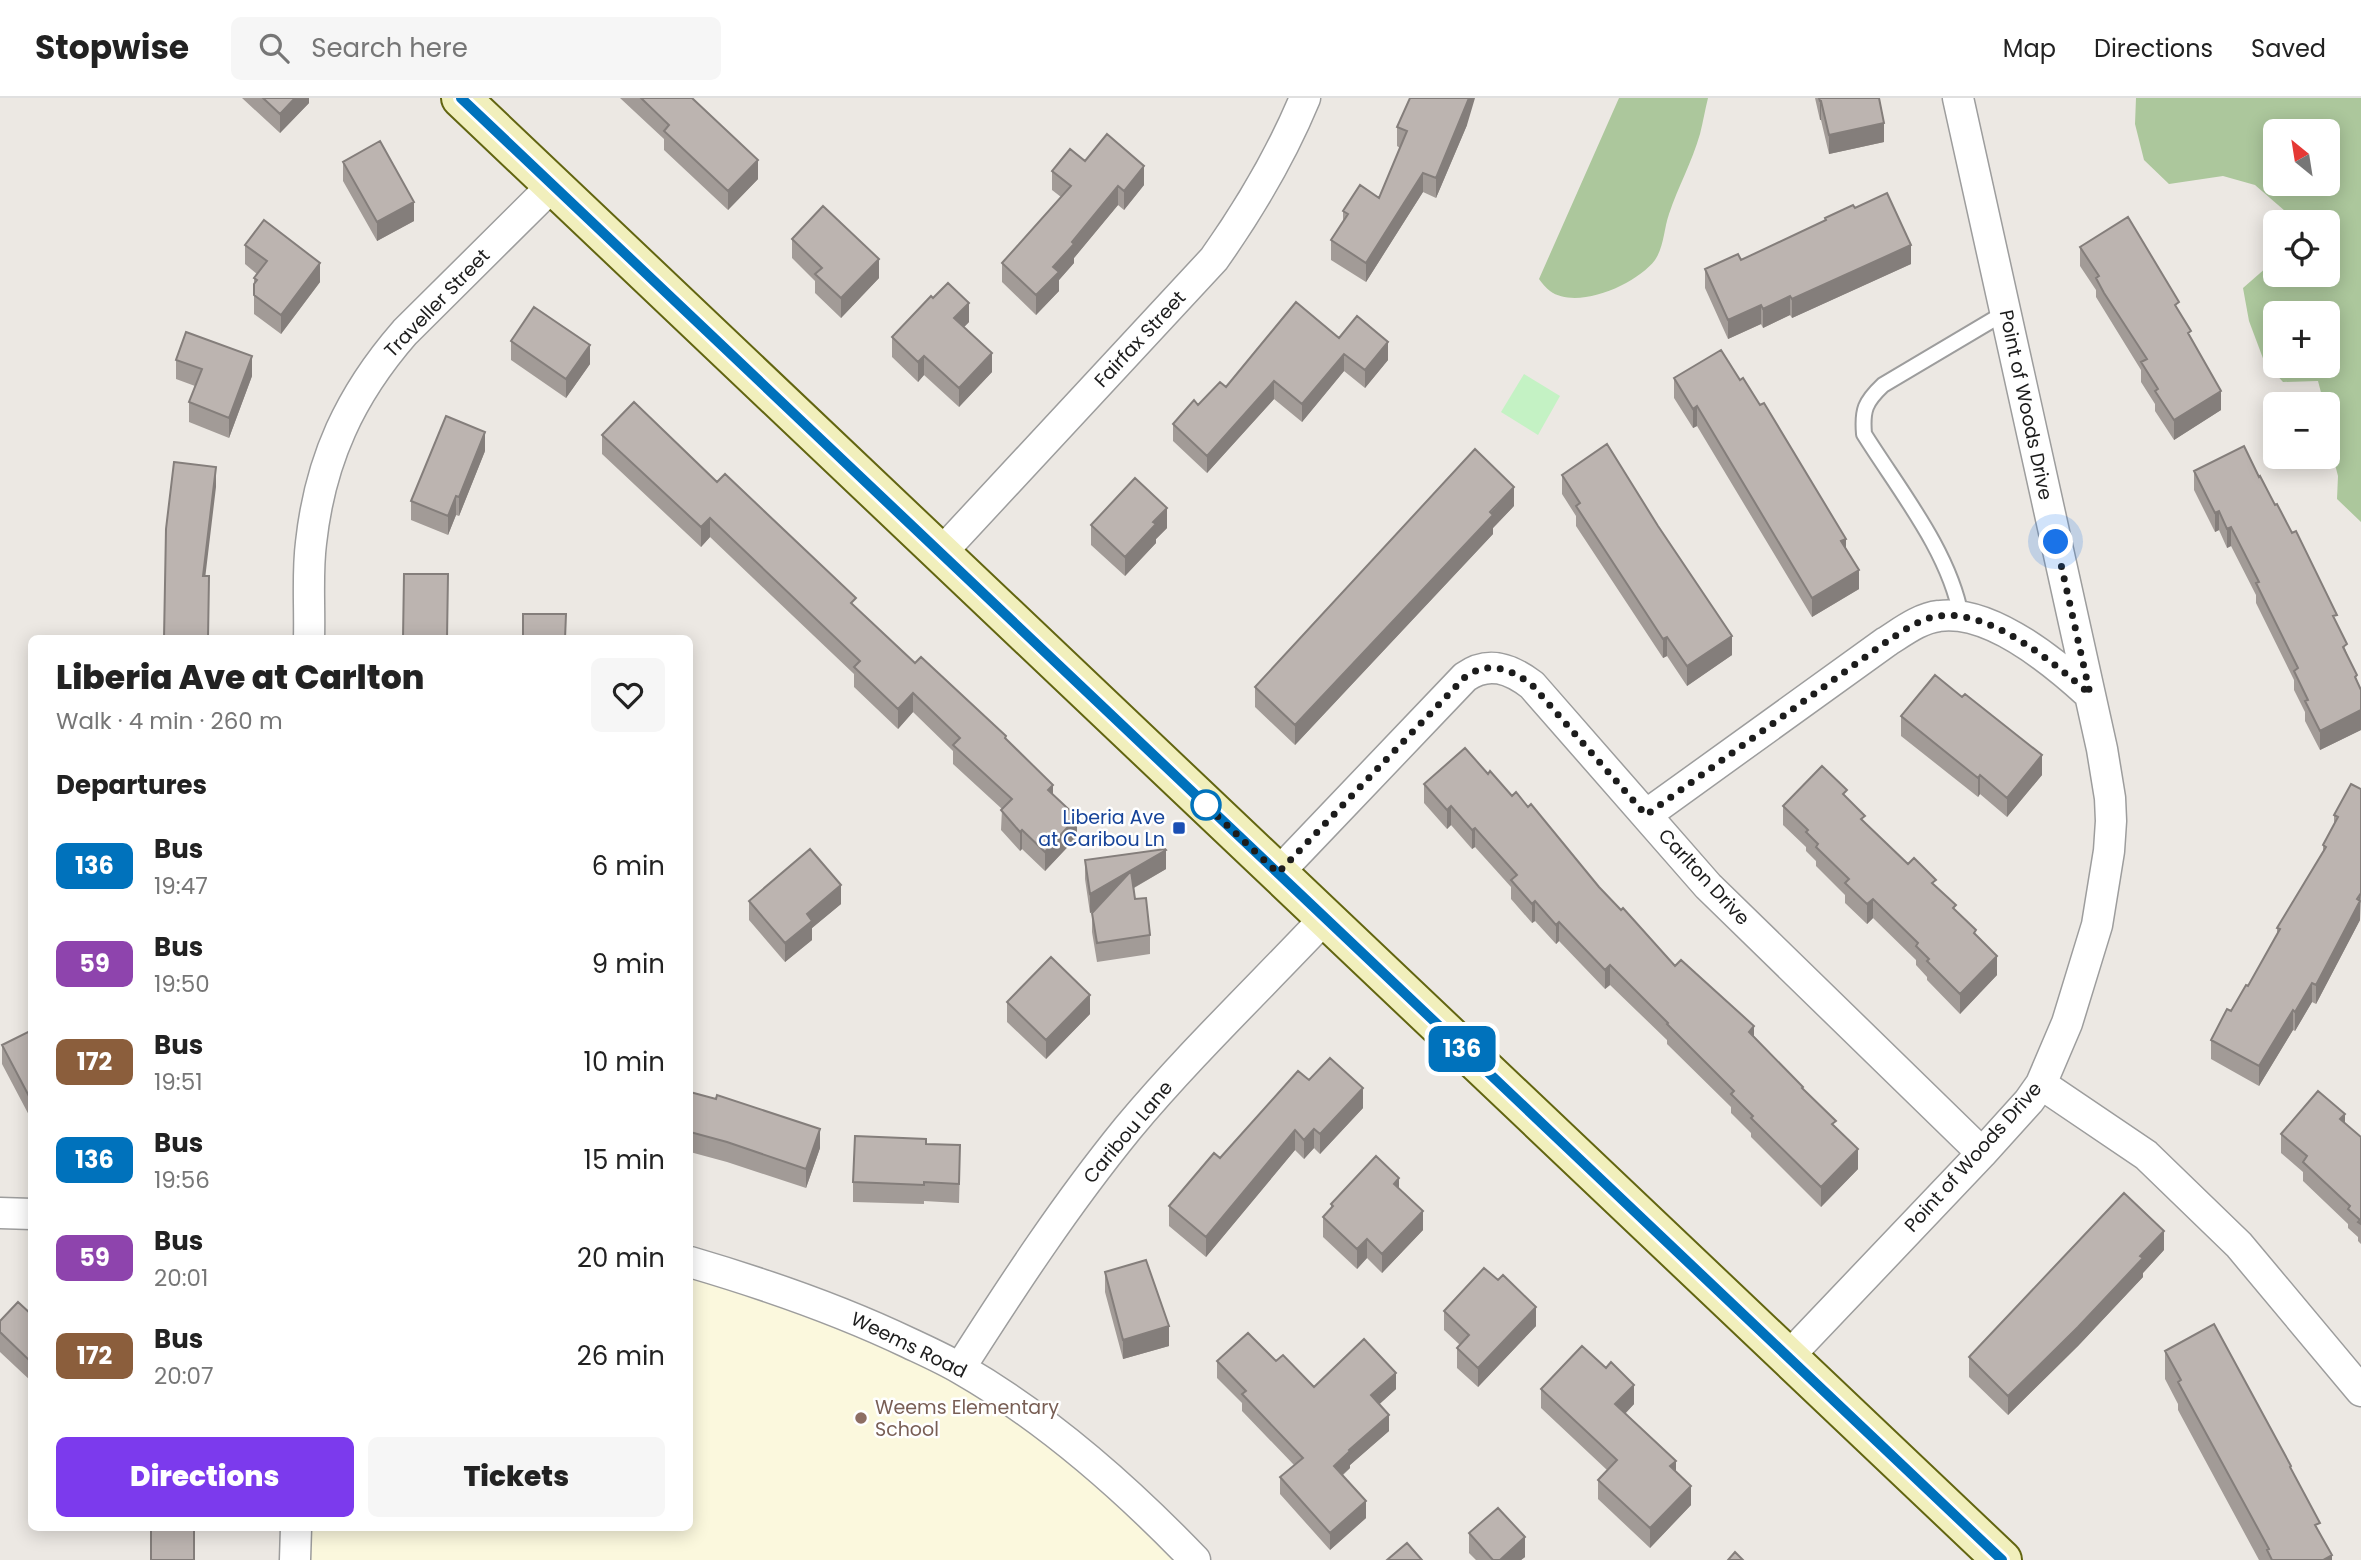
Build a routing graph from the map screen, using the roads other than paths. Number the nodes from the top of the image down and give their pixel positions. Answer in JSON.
{"nodes":[{"id":1,"x":461,"y":98,"type":"edge"},
{"id":2,"x":1305,"y":98,"type":"edge"},
{"id":3,"x":1958,"y":98,"type":"edge"},
{"id":4,"x":552,"y":186,"type":"junction"},
{"id":5,"x":2006,"y":312,"type":"junction"},
{"id":6,"x":940,"y":554,"type":"junction"},
{"id":7,"x":1961,"y":616,"type":"junction"},
{"id":8,"x":309,"y":635,"type":"edge"},
{"id":9,"x":2090,"y":694,"type":"junction"},
{"id":10,"x":1646,"y":815,"type":"junction"},
{"id":11,"x":1278,"y":873,"type":"junction"},
{"id":12,"x":1325,"y":918,"type":"junction"},
{"id":13,"x":2041,"y":1084,"type":"junction"},
{"id":14,"x":1982,"y":1153,"type":"junction"},
{"id":15,"x":0,"y":1213,"type":"edge"},
{"id":16,"x":28,"y":1214,"type":"edge"},
{"id":17,"x":693,"y":1263,"type":"edge"},
{"id":18,"x":1788,"y":1357,"type":"junction"},
{"id":19,"x":960,"y":1368,"type":"junction"},
{"id":20,"x":2361,"y":1391,"type":"edge"},
{"id":21,"x":296,"y":1531,"type":"edge"},
{"id":22,"x":295,"y":1560,"type":"edge"},
{"id":23,"x":1195,"y":1560,"type":"edge"},
{"id":24,"x":2002,"y":1560,"type":"edge"}],
"edges":[{"from":1,"to":4,"type":"main road"},
{"from":2,"to":6,"type":"street","name":"Fairfax Street"},
{"from":3,"to":5,"type":"street","name":"Point of Woods Drive"},
{"from":4,"to":6,"type":"main road"},
{"from":4,"to":8,"type":"street","name":"Traveller Street"},
{"from":5,"to":7,"type":"lane"},
{"from":5,"to":9,"type":"street","name":"Point of Woods Drive"},
{"from":6,"to":11,"type":"main road"},
{"from":7,"to":9,"type":"street"},
{"from":7,"to":10,"type":"street"},
{"from":9,"to":13,"type":"street","name":"Point of Woods Drive"},
{"from":10,"to":11,"type":"street","name":"Carlton Drive"},
{"from":10,"to":14,"type":"street","name":"Carlton Drive"},
{"from":11,"to":12,"type":"main road"},
{"from":12,"to":18,"type":"main road"},
{"from":12,"to":19,"type":"street","name":"Caribou Lane"},
{"from":13,"to":14,"type":"street","name":"Point of Woods Drive"},
{"from":13,"to":20,"type":"street"},
{"from":14,"to":18,"type":"street","name":"Point of Woods Drive"},
{"from":15,"to":16,"type":"street"},
{"from":17,"to":19,"type":"street","name":"Weems Road"},
{"from":18,"to":24,"type":"main road"},
{"from":19,"to":23,"type":"street","name":"Weems Road"},
{"from":21,"to":22,"type":"street"}]}
